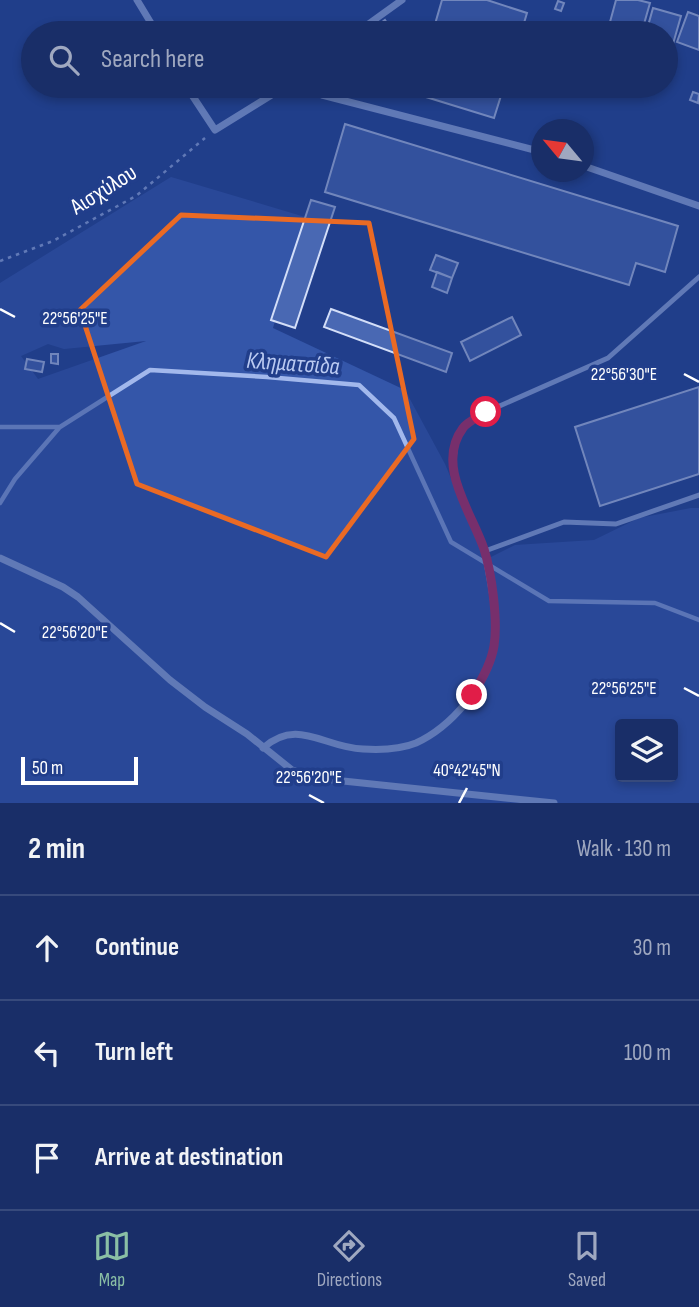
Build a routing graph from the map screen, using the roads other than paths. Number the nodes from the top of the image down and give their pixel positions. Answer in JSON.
{"nodes":[{"id":1,"x":137,"y":0,"type":"edge"},
{"id":2,"x":402,"y":0,"type":"edge"},
{"id":3,"x":150,"y":21,"type":"edge"},
{"id":4,"x":373,"y":21,"type":"edge"},
{"id":5,"x":194,"y":98,"type":"edge"},
{"id":6,"x":267,"y":98,"type":"edge"},
{"id":7,"x":334,"y":98,"type":"edge"},
{"id":8,"x":531,"y":149,"type":"edge"},
{"id":9,"x":594,"y":170,"type":"edge"},
{"id":10,"x":699,"y":206,"type":"edge"},
{"id":11,"x":699,"y":277,"type":"edge"},
{"id":12,"x":699,"y":495,"type":"edge"},
{"id":13,"x":485,"y":551,"type":"junction"},
{"id":14,"x":0,"y":558,"type":"edge"},
{"id":15,"x":263,"y":748,"type":"junction"},
{"id":16,"x":554,"y":803,"type":"edge"}],
"edges":[{"from":1,"to":3,"type":"street"},
{"from":2,"to":4,"type":"street"},
{"from":5,"to":6,"type":"street"},
{"from":7,"to":8,"type":"street"},
{"from":9,"to":10,"type":"street"},
{"from":11,"to":13,"type":"lane"},
{"from":12,"to":13,"type":"lane"},
{"from":13,"to":15,"type":"street"},
{"from":14,"to":15,"type":"street"},
{"from":15,"to":16,"type":"street"}]}
